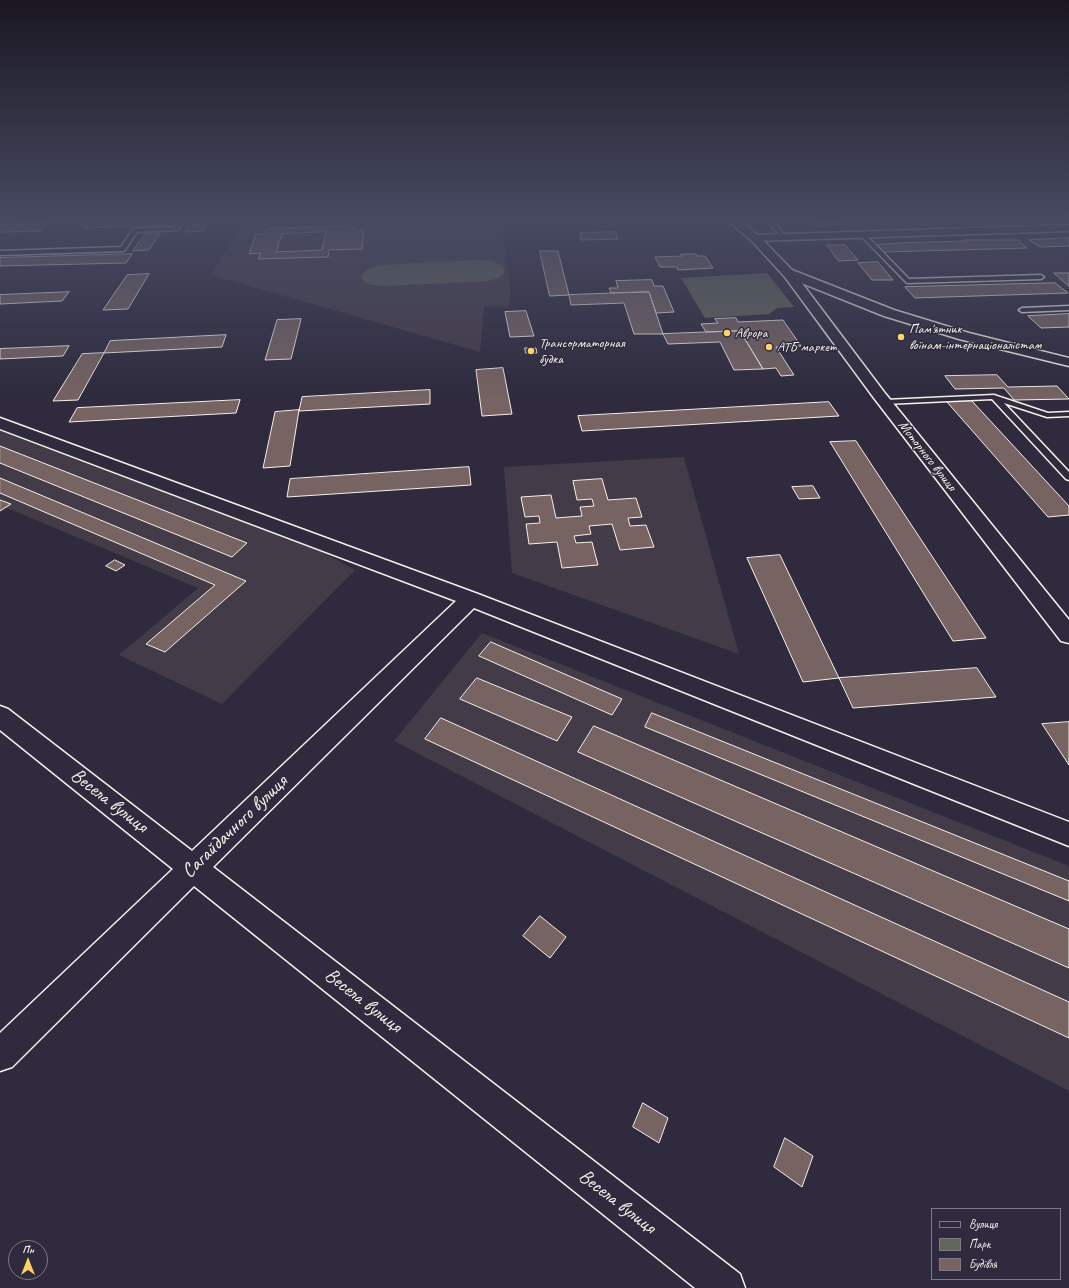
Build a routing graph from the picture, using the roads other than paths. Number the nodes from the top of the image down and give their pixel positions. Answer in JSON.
{"nodes":[{"id":1,"x":793,"y":280,"type":"edge"},
{"id":2,"x":806,"y":280,"type":"edge"},
{"id":3,"x":906,"y":280,"type":"edge"},
{"id":4,"x":931,"y":280,"type":"edge"},
{"id":5,"x":1069,"y":308,"type":"edge"},
{"id":6,"x":1022,"y":310,"type":"dead end"},
{"id":7,"x":1069,"y":362,"type":"edge"},
{"id":8,"x":994,"y":397,"type":"junction"},
{"id":9,"x":885,"y":402,"type":"junction"},
{"id":10,"x":1069,"y":414,"type":"edge"},
{"id":11,"x":0,"y":423,"type":"edge"},
{"id":12,"x":1069,"y":477,"type":"edge"},
{"id":13,"x":471,"y":599,"type":"junction"},
{"id":14,"x":1069,"y":635,"type":"edge"},
{"id":15,"x":0,"y":716,"type":"edge"},
{"id":16,"x":1069,"y":834,"type":"edge"},
{"id":17,"x":193,"y":867,"type":"junction"},
{"id":18,"x":0,"y":1055,"type":"edge"},
{"id":19,"x":726,"y":1288,"type":"edge"}],
"edges":[{"from":1,"to":9,"type":"street","name":"Моторного вулиця"},
{"from":2,"to":7,"type":"street"},
{"from":3,"to":4,"type":"lane"},
{"from":5,"to":6,"type":"lane"},
{"from":8,"to":9,"type":"lane"},
{"from":8,"to":10,"type":"lane"},
{"from":8,"to":12,"type":"lane"},
{"from":9,"to":14,"type":"street","name":"Моторного вулиця"},
{"from":11,"to":13,"type":"street"},
{"from":13,"to":16,"type":"street"},
{"from":13,"to":17,"type":"street","name":"Сагайдачного вулиця"},
{"from":15,"to":17,"type":"street","name":"Весела вулиця"},
{"from":17,"to":18,"type":"street","name":"Сагайдачного вулиця"},
{"from":17,"to":19,"type":"street","name":"Весела вулиця"}]}
